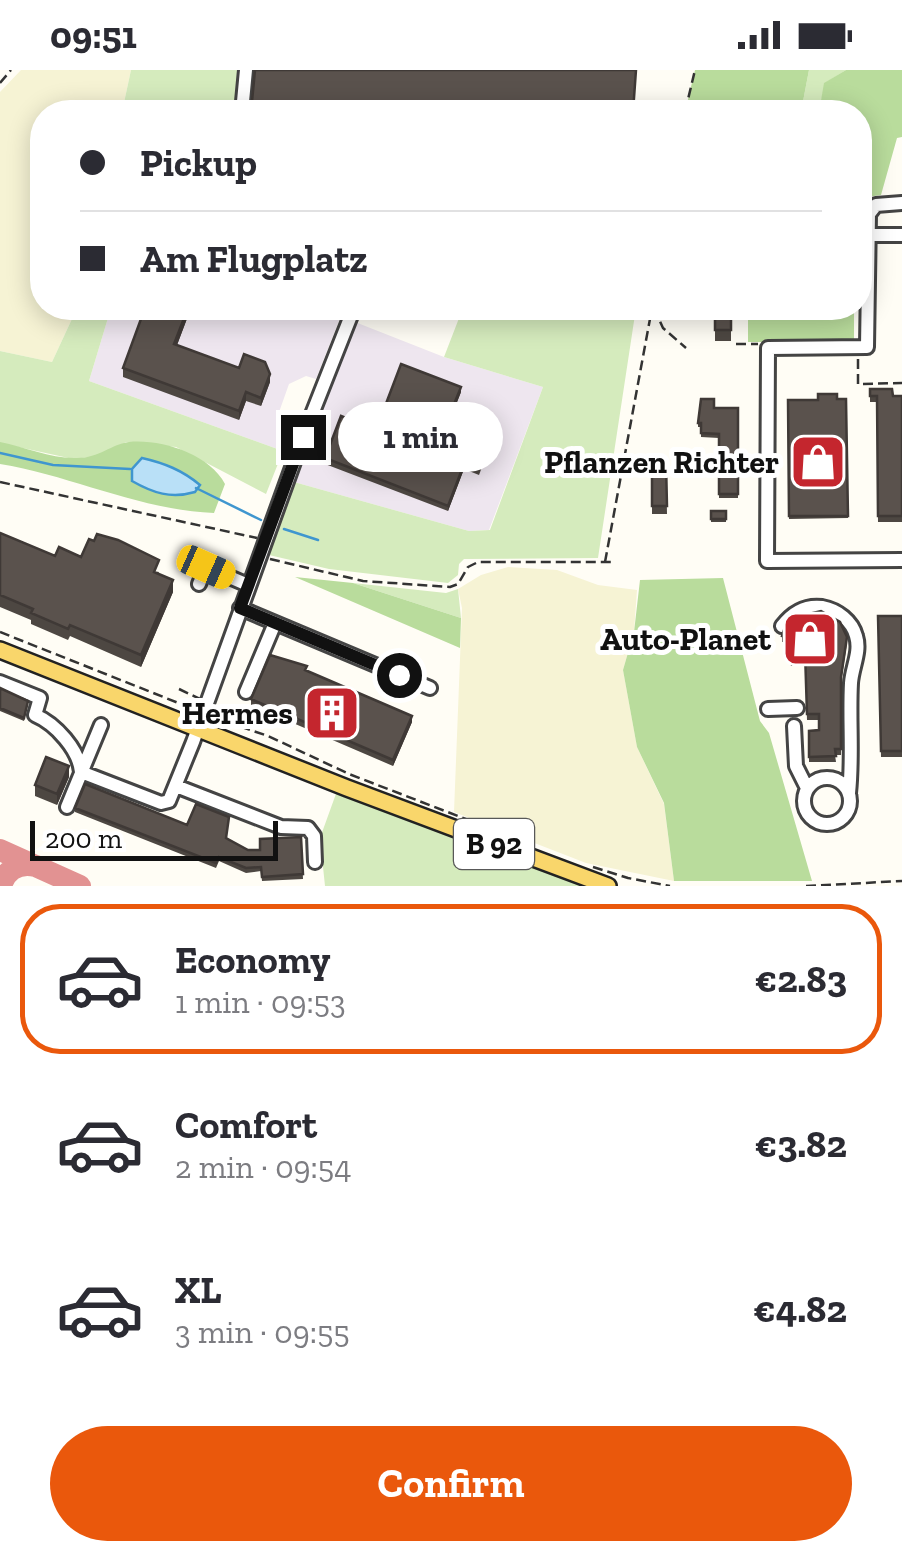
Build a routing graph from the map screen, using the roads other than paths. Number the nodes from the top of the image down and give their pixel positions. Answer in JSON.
{"nodes":[{"id":1,"x":246,"y":70,"type":"edge"},
{"id":2,"x":243,"y":100,"type":"edge"},
{"id":3,"x":902,"y":203,"type":"edge"},
{"id":4,"x":872,"y":207,"type":"edge"},
{"id":5,"x":872,"y":235,"type":"edge"},
{"id":6,"x":902,"y":235,"type":"edge"},
{"id":7,"x":349,"y":320,"type":"edge"},
{"id":8,"x":863,"y":320,"type":"edge"},
{"id":9,"x":902,"y":560,"type":"edge"},
{"id":10,"x":199,"y":584,"type":"dead end"},
{"id":11,"x":248,"y":585,"type":"junction"},
{"id":12,"x":240,"y":608,"type":"junction"},
{"id":13,"x":275,"y":623,"type":"junction"},
{"id":14,"x":782,"y":626,"type":"edge"},
{"id":15,"x":0,"y":650,"type":"edge"},
{"id":16,"x":0,"y":682,"type":"edge"},
{"id":17,"x":430,"y":688,"type":"dead end"},
{"id":18,"x":246,"y":692,"type":"dead end"},
{"id":19,"x":797,"y":708,"type":"dead end"},
{"id":20,"x":768,"y":709,"type":"dead end"},
{"id":21,"x":202,"y":714,"type":"junction"},
{"id":22,"x":101,"y":724,"type":"dead end"},
{"id":23,"x":794,"y":726,"type":"dead end"},
{"id":24,"x":81,"y":772,"type":"junction"},
{"id":25,"x":176,"y":786,"type":"junction"},
{"id":26,"x":807,"y":788,"type":"junction"},
{"id":27,"x":849,"y":792,"type":"junction"},
{"id":28,"x":67,"y":807,"type":"dead end"},
{"id":29,"x":315,"y":862,"type":"dead end"},
{"id":30,"x":608,"y":886,"type":"edge"}],
"edges":[{"from":1,"to":2,"type":"street"},
{"from":3,"to":4,"type":"street"},
{"from":5,"to":6,"type":"street"},
{"from":7,"to":11,"type":"street"},
{"from":8,"to":9,"type":"street"},
{"from":10,"to":11,"type":"street"},
{"from":11,"to":12,"type":"street"},
{"from":12,"to":13,"type":"street"},
{"from":12,"to":21,"type":"street"},
{"from":13,"to":17,"type":"street"},
{"from":13,"to":18,"type":"street"},
{"from":14,"to":27,"type":"street"},
{"from":15,"to":21,"type":"main road","number":"B 92"},
{"from":16,"to":24,"type":"street"},
{"from":19,"to":20,"type":"street"},
{"from":21,"to":25,"type":"street"},
{"from":21,"to":30,"type":"main road","number":"B 92"},
{"from":22,"to":24,"type":"street"},
{"from":23,"to":26,"type":"street"},
{"from":24,"to":25,"type":"street"},
{"from":24,"to":28,"type":"street"},
{"from":25,"to":29,"type":"street"},
{"from":26,"to":27,"type":"street"},
{"from":26,"to":27,"type":"street"}]}
